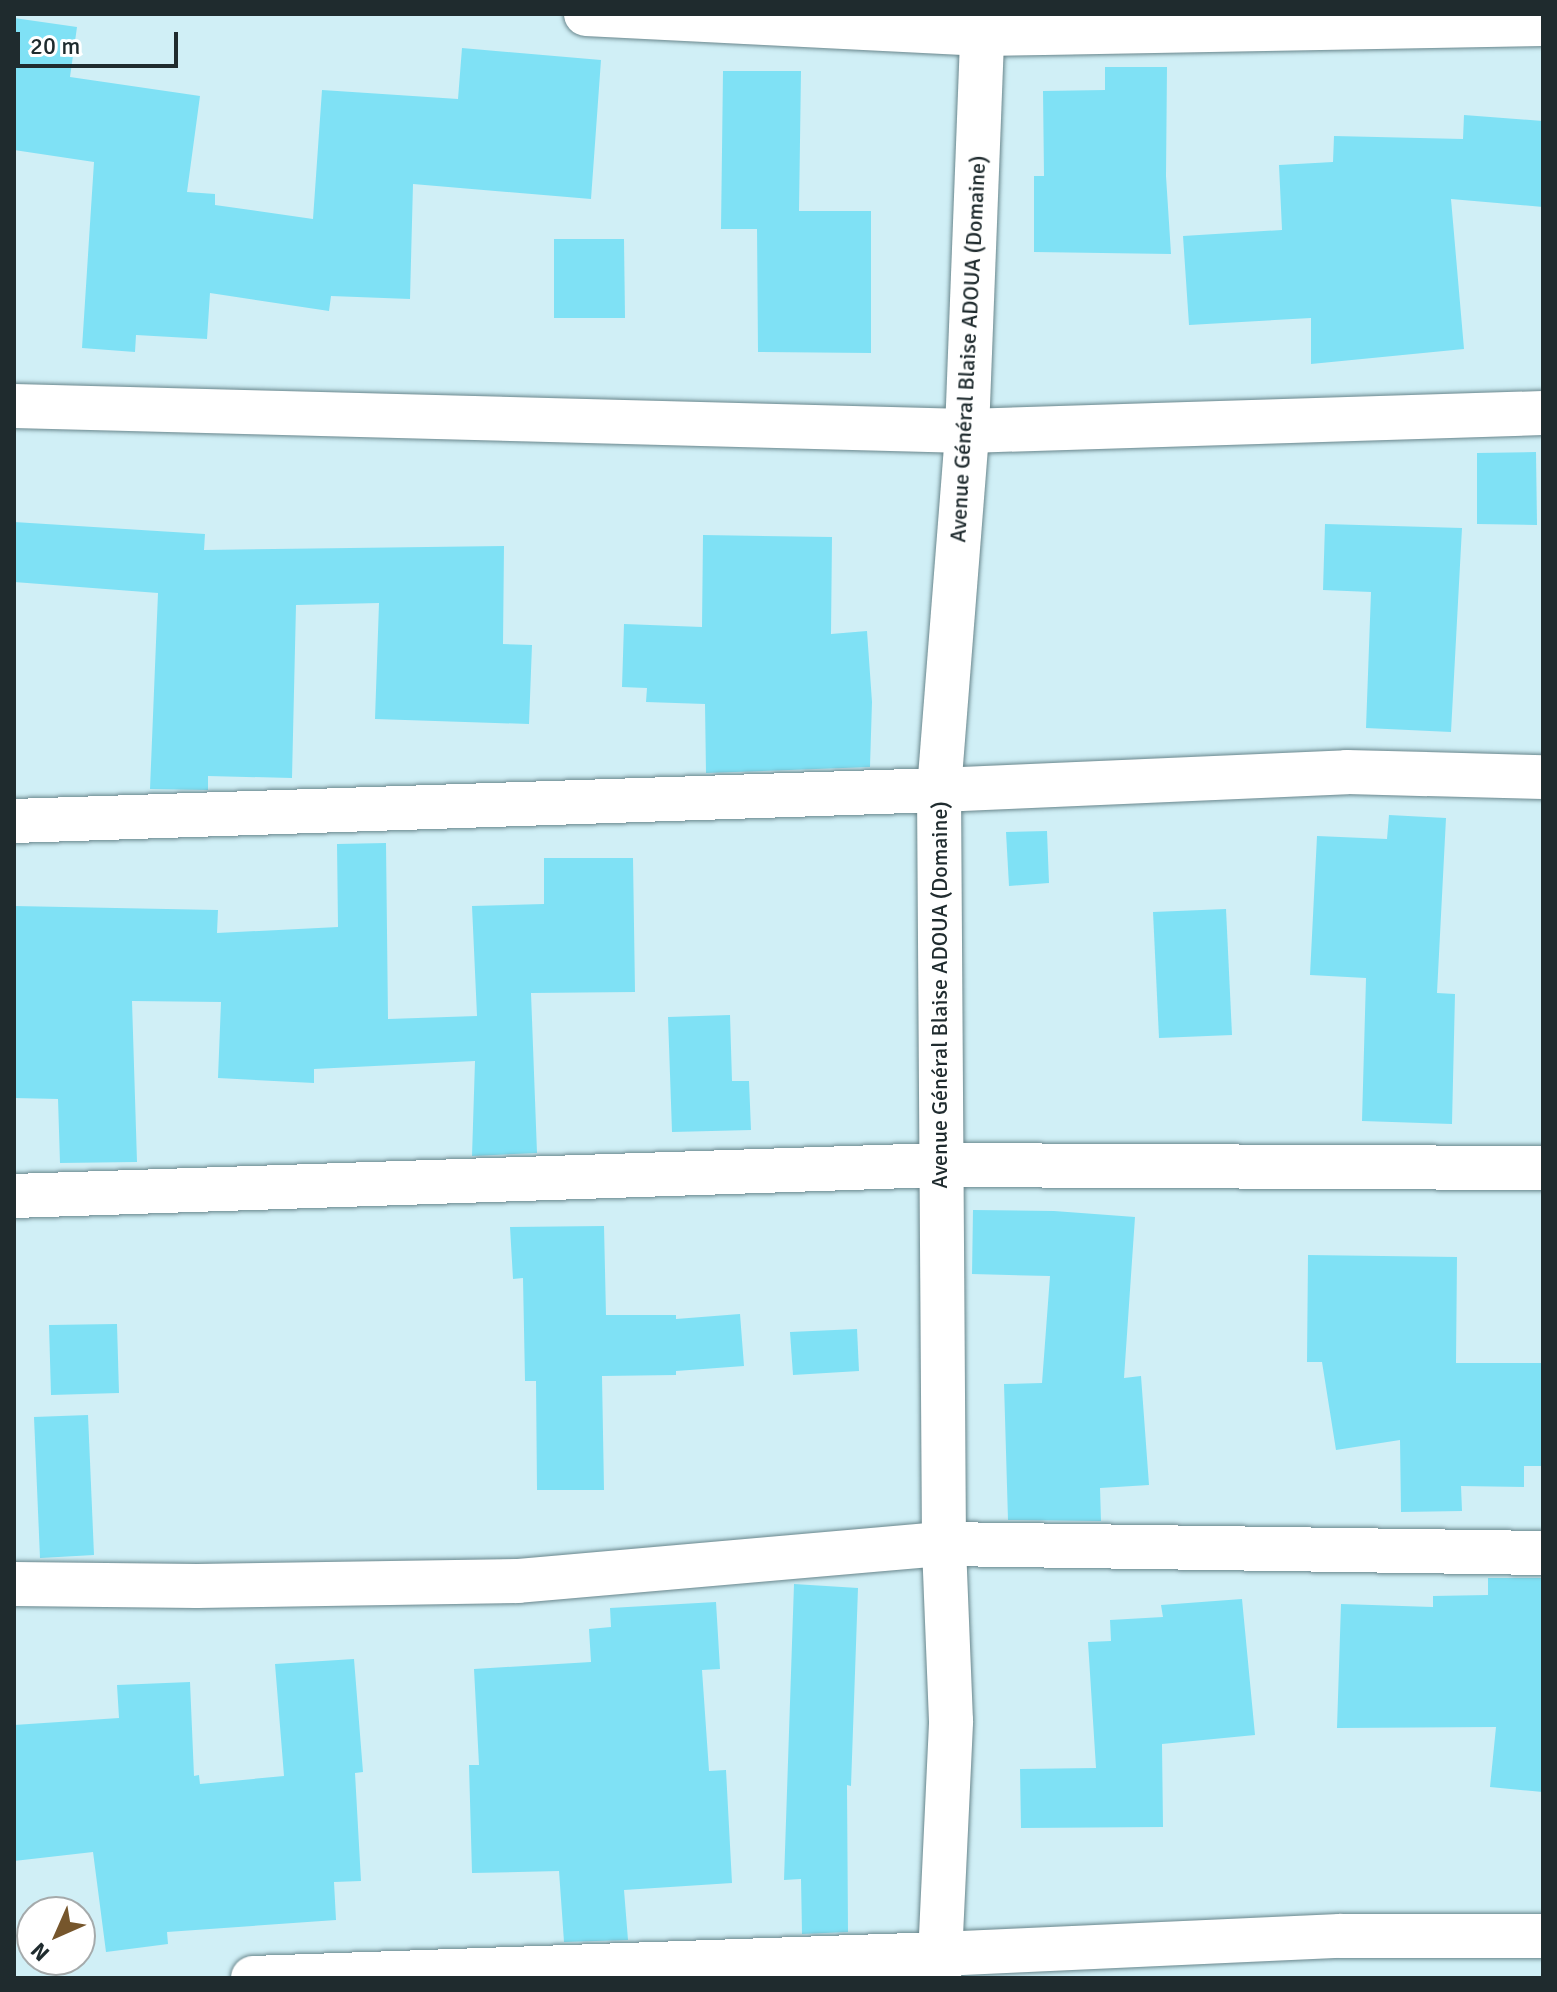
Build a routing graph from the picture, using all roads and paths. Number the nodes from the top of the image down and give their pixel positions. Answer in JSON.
{"nodes":[{"id":1,"x":586,"y":14,"type":"edge"},
{"id":2,"x":983,"y":24,"type":"edge"},
{"id":3,"x":1543,"y":24,"type":"edge"},
{"id":4,"x":14,"y":406,"type":"edge"},
{"id":5,"x":1543,"y":413,"type":"edge"},
{"id":6,"x":967,"y":431,"type":"junction"},
{"id":7,"x":1543,"y":777,"type":"edge"},
{"id":8,"x":939,"y":790,"type":"junction"},
{"id":9,"x":14,"y":821,"type":"edge"},
{"id":10,"x":941,"y":1165,"type":"junction"},
{"id":11,"x":1543,"y":1168,"type":"edge"},
{"id":12,"x":14,"y":1196,"type":"edge"},
{"id":13,"x":944,"y":1544,"type":"junction"},
{"id":14,"x":1543,"y":1553,"type":"edge"},
{"id":15,"x":14,"y":1584,"type":"edge"},
{"id":16,"x":1543,"y":1936,"type":"edge"},
{"id":17,"x":940,"y":1966,"type":"edge"},
{"id":18,"x":253,"y":1978,"type":"edge"}],
"edges":[{"from":1,"to":2,"type":"street"},
{"from":2,"to":3,"type":"street"},
{"from":2,"to":6,"type":"street","name":"Avenue Général Blaise ADOUA (Domaine)"},
{"from":4,"to":6,"type":"street"},
{"from":5,"to":6,"type":"street"},
{"from":6,"to":8,"type":"street","name":"Avenue Général Blaise ADOUA (Domaine)"},
{"from":7,"to":8,"type":"street"},
{"from":8,"to":9,"type":"street"},
{"from":8,"to":10,"type":"street","name":"Avenue Général Blaise ADOUA (Domaine)"},
{"from":10,"to":11,"type":"street"},
{"from":10,"to":12,"type":"street"},
{"from":10,"to":13,"type":"street","name":"Avenue Général Blaise ADOUA (Domaine)"},
{"from":13,"to":14,"type":"street"},
{"from":13,"to":15,"type":"street"},
{"from":13,"to":17,"type":"street","name":"Avenue Général Blaise ADOUA (Domaine)"},
{"from":16,"to":17,"type":"street"},
{"from":17,"to":18,"type":"street"}]}
